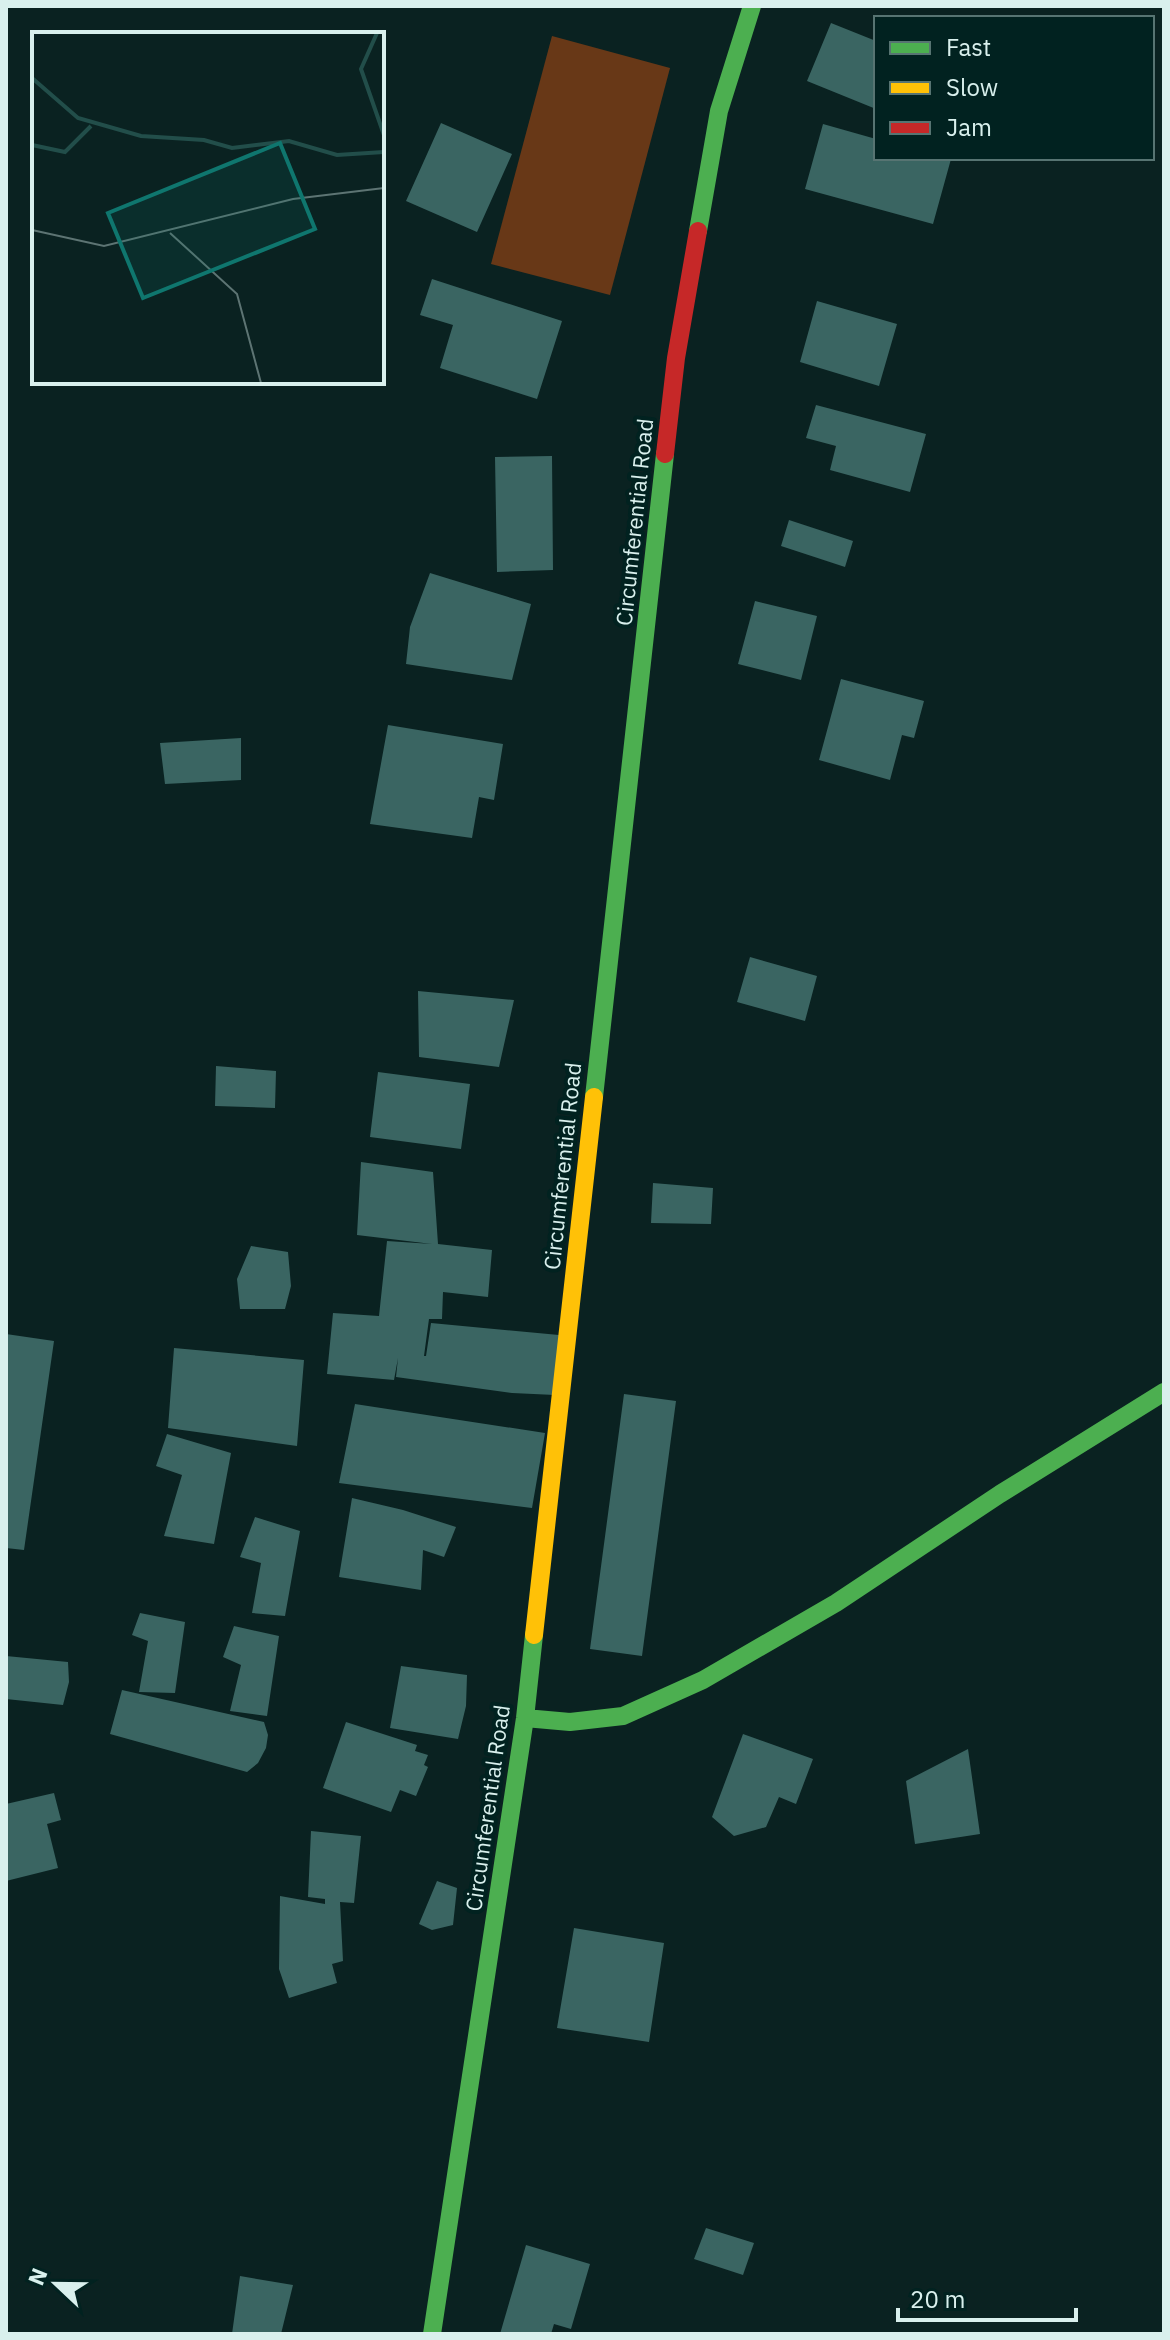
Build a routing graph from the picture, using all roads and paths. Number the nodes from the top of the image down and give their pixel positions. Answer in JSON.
{"nodes":[{"id":1,"x":752,"y":6,"type":"edge"},
{"id":2,"x":1164,"y":1392,"type":"edge"},
{"id":3,"x":525,"y":1718,"type":"junction"},
{"id":4,"x":432,"y":2334,"type":"edge"}],
"edges":[{"from":1,"to":3,"type":"main road","name":"Circumferential Road"},
{"from":2,"to":3,"type":"main road"},
{"from":3,"to":4,"type":"main road","name":"Circumferential Road"}]}
